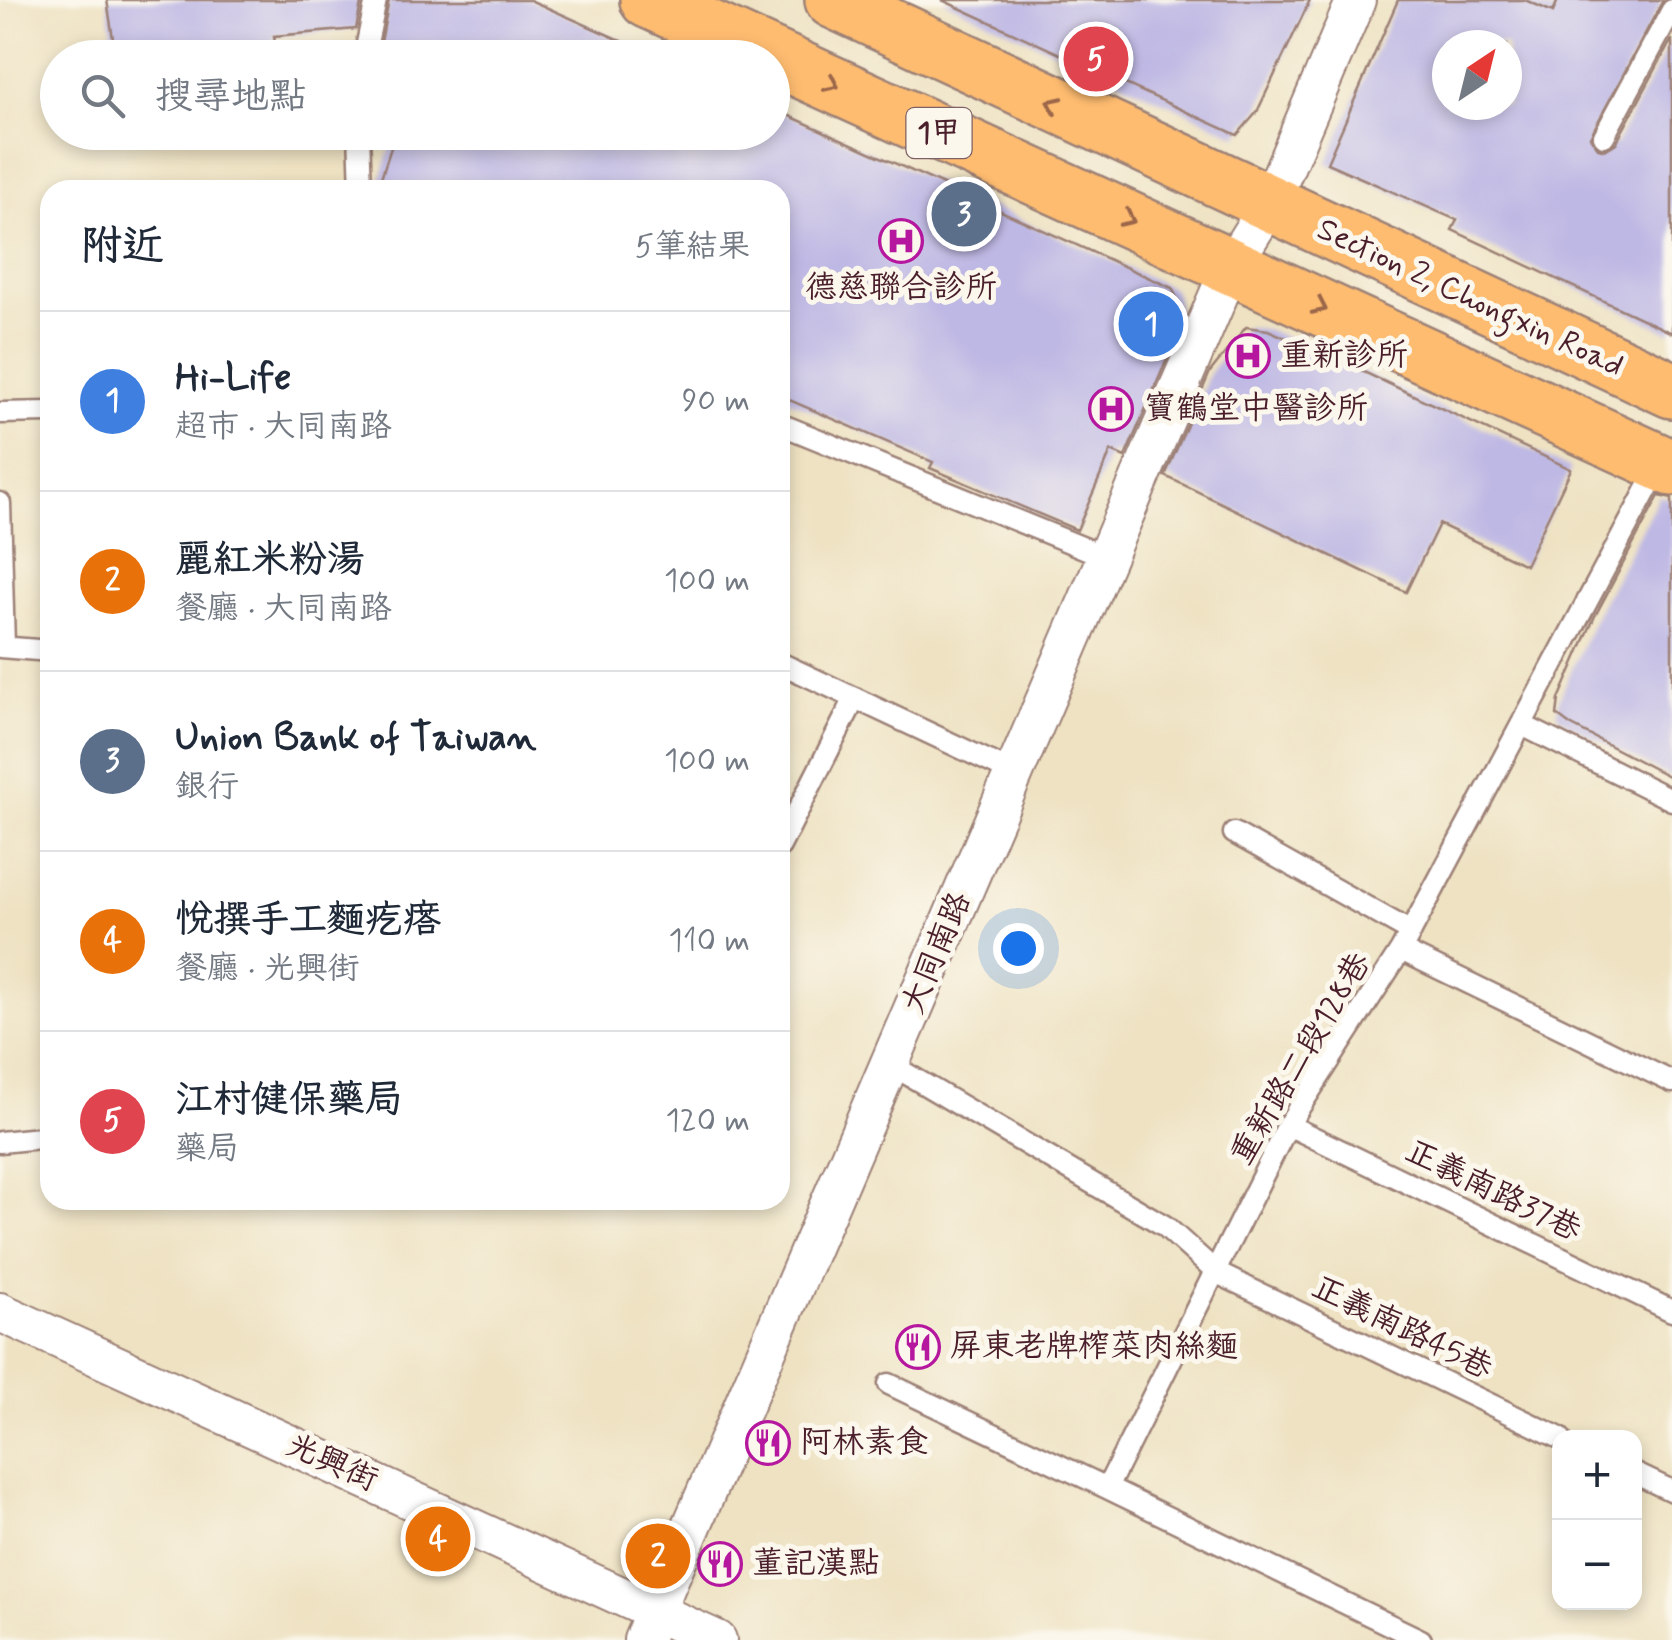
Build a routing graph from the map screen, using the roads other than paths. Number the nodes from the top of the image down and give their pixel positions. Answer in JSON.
{"nodes":[{"id":1,"x":376,"y":0,"type":"edge"},
{"id":2,"x":648,"y":0,"type":"edge"},
{"id":3,"x":833,"y":0,"type":"edge"},
{"id":4,"x":1356,"y":0,"type":"edge"},
{"id":5,"x":1672,"y":10,"type":"edge"},
{"id":6,"x":368,"y":40,"type":"edge"},
{"id":7,"x":736,"y":40,"type":"edge"},
{"id":8,"x":790,"y":65,"type":"edge"},
{"id":9,"x":1604,"y":136,"type":"dead end"},
{"id":10,"x":360,"y":150,"type":"edge"},
{"id":11,"x":361,"y":180,"type":"edge"},
{"id":12,"x":1269,"y":205,"type":"junction"},
{"id":13,"x":1231,"y":266,"type":"junction"},
{"id":14,"x":1672,"y":390,"type":"edge"},
{"id":15,"x":40,"y":412,"type":"edge"},
{"id":16,"x":0,"y":413,"type":"edge"},
{"id":17,"x":790,"y":428,"type":"edge"},
{"id":18,"x":1667,"y":465,"type":"edge"},
{"id":19,"x":0,"y":504,"type":"edge"},
{"id":20,"x":1106,"y":558,"type":"junction"},
{"id":21,"x":2,"y":646,"type":"edge"},
{"id":22,"x":40,"y":650,"type":"edge"},
{"id":23,"x":790,"y":669,"type":"edge"},
{"id":24,"x":855,"y":698,"type":"junction"},
{"id":25,"x":1524,"y":726,"type":"junction"},
{"id":26,"x":1014,"y":773,"type":"junction"},
{"id":27,"x":1672,"y":800,"type":"edge"},
{"id":28,"x":790,"y":826,"type":"edge"},
{"id":29,"x":1234,"y":833,"type":"dead end"},
{"id":30,"x":1406,"y":941,"type":"junction"},
{"id":31,"x":890,"y":1064,"type":"junction"},
{"id":32,"x":1672,"y":1082,"type":"edge"},
{"id":33,"x":1288,"y":1125,"type":"junction"},
{"id":34,"x":40,"y":1138,"type":"edge"},
{"id":35,"x":0,"y":1142,"type":"edge"},
{"id":36,"x":1217,"y":1273,"type":"junction"},
{"id":37,"x":1672,"y":1311,"type":"edge"},
{"id":38,"x":0,"y":1312,"type":"edge"},
{"id":39,"x":889,"y":1384,"type":"dead end"},
{"id":40,"x":1552,"y":1434,"type":"edge"},
{"id":41,"x":1642,"y":1477,"type":"edge"},
{"id":42,"x":1107,"y":1488,"type":"junction"},
{"id":43,"x":1672,"y":1491,"type":"edge"},
{"id":44,"x":649,"y":1625,"type":"edge"},
{"id":45,"x":718,"y":1640,"type":"edge"},
{"id":46,"x":1421,"y":1640,"type":"edge"}],
"edges":[{"from":1,"to":6,"type":"lane"},
{"from":2,"to":7,"type":"main road","number":"1甲","one_way":true},
{"from":12,"to":3,"type":"main road","number":"1甲","one_way":true},
{"from":4,"to":12,"type":"street","name":"大同南路"},
{"from":5,"to":9,"type":"lane"},
{"from":8,"to":13,"type":"main road","number":"1甲","one_way":true},
{"from":10,"to":11,"type":"lane"},
{"from":12,"to":13,"type":"street","name":"大同南路"},
{"from":12,"to":14,"type":"main road","name":"Section 2, Chongxin Road","number":"1甲"},
{"from":13,"to":18,"type":"main road","number":"1甲","one_way":true},
{"from":13,"to":20,"type":"street","name":"大同南路"},
{"from":15,"to":16,"type":"lane"},
{"from":17,"to":20,"type":"lane"},
{"from":18,"to":25,"type":"lane","name":"重新路二段128巷"},
{"from":19,"to":21,"type":"lane"},
{"from":20,"to":26,"type":"street","name":"大同南路"},
{"from":21,"to":22,"type":"lane"},
{"from":23,"to":24,"type":"lane"},
{"from":24,"to":26,"type":"lane"},
{"from":24,"to":28,"type":"lane"},
{"from":25,"to":27,"type":"lane"},
{"from":25,"to":30,"type":"lane","name":"重新路二段128巷"},
{"from":26,"to":31,"type":"street","name":"大同南路"},
{"from":29,"to":30,"type":"lane"},
{"from":30,"to":32,"type":"lane"},
{"from":30,"to":33,"type":"lane","name":"重新路二段128巷"},
{"from":31,"to":36,"type":"lane","name":"正義南路45巷"},
{"from":31,"to":44,"type":"street","name":"大同南路"},
{"from":33,"to":36,"type":"lane","name":"重新路二段128巷"},
{"from":33,"to":37,"type":"lane","name":"正義南路37巷"},
{"from":34,"to":35,"type":"lane"},
{"from":36,"to":40,"type":"lane","name":"正義南路45巷"},
{"from":36,"to":42,"type":"lane","name":"重新路二段128巷"},
{"from":38,"to":44,"type":"street","name":"光興街"},
{"from":39,"to":42,"type":"lane"},
{"from":41,"to":43,"type":"lane"},
{"from":42,"to":46,"type":"lane"},
{"from":44,"to":45,"type":"street","name":"光興街"}]}
